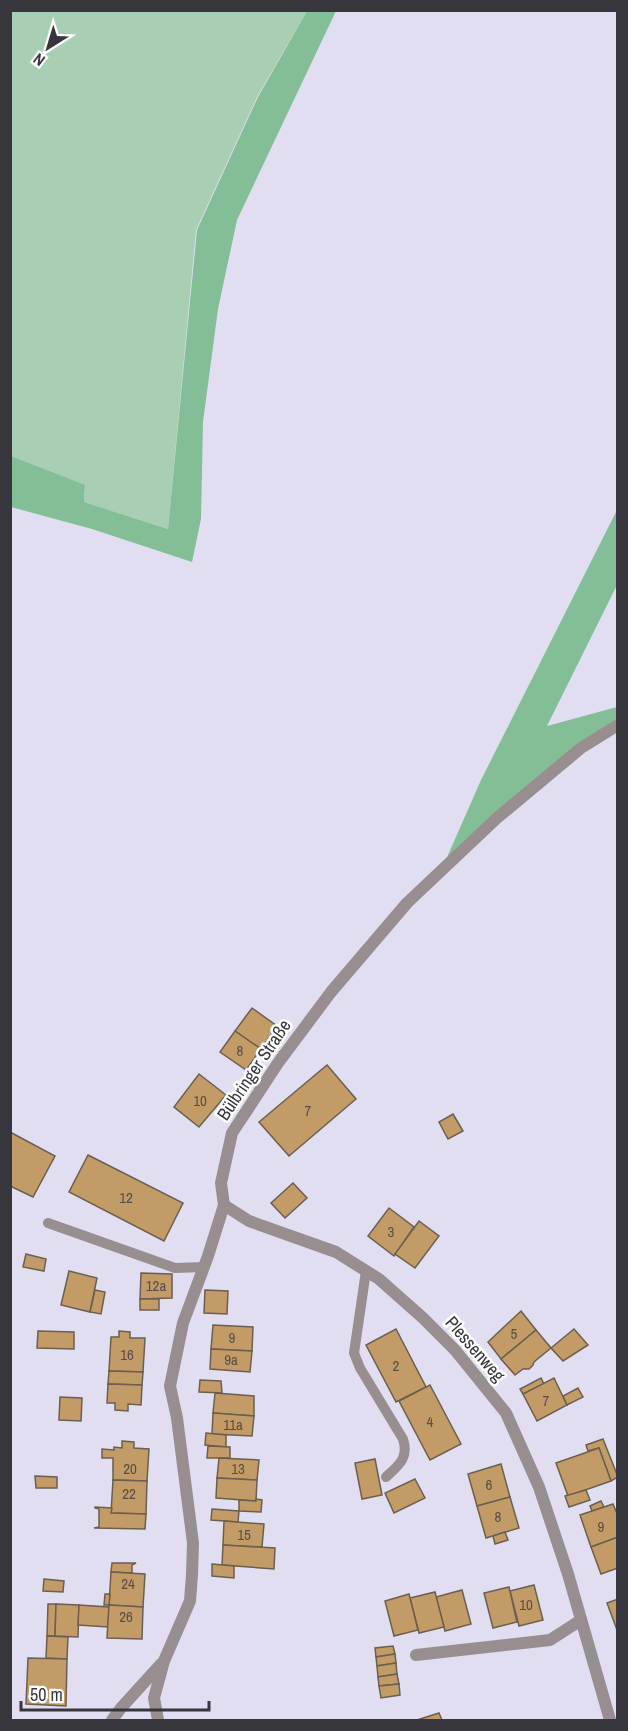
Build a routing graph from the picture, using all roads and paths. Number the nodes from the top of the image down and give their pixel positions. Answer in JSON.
{"nodes":[{"id":1,"x":618,"y":725,"type":"edge"},
{"id":2,"x":224,"y":1205,"type":"junction"},
{"id":3,"x":48,"y":1223,"type":"dead end"},
{"id":4,"x":204,"y":1267,"type":"junction"},
{"id":5,"x":366,"y":1271,"type":"junction"},
{"id":6,"x":386,"y":1477,"type":"dead end"},
{"id":7,"x":581,"y":1620,"type":"junction"},
{"id":8,"x":416,"y":1655,"type":"dead end"},
{"id":9,"x":164,"y":1661,"type":"junction"},
{"id":10,"x":112,"y":1720,"type":"edge"},
{"id":11,"x":158,"y":1720,"type":"edge"},
{"id":12,"x":610,"y":1720,"type":"edge"}],
"edges":[{"from":1,"to":2,"type":"street","name":"Bülbringer Straße"},
{"from":2,"to":4,"type":"street","name":"Bülbringer Straße"},
{"from":2,"to":5,"type":"street","name":"Plessenweg"},
{"from":3,"to":4,"type":"lane"},
{"from":4,"to":9,"type":"street","name":"Bülbringer Straße"},
{"from":5,"to":6,"type":"lane"},
{"from":5,"to":7,"type":"street","name":"Plessenweg"},
{"from":7,"to":8,"type":"street"},
{"from":7,"to":12,"type":"street","name":"Plessenweg"},
{"from":9,"to":10,"type":"street","name":"Bülbringer Straße"},
{"from":9,"to":11,"type":"street","name":"Bülbringer Straße"}]}
